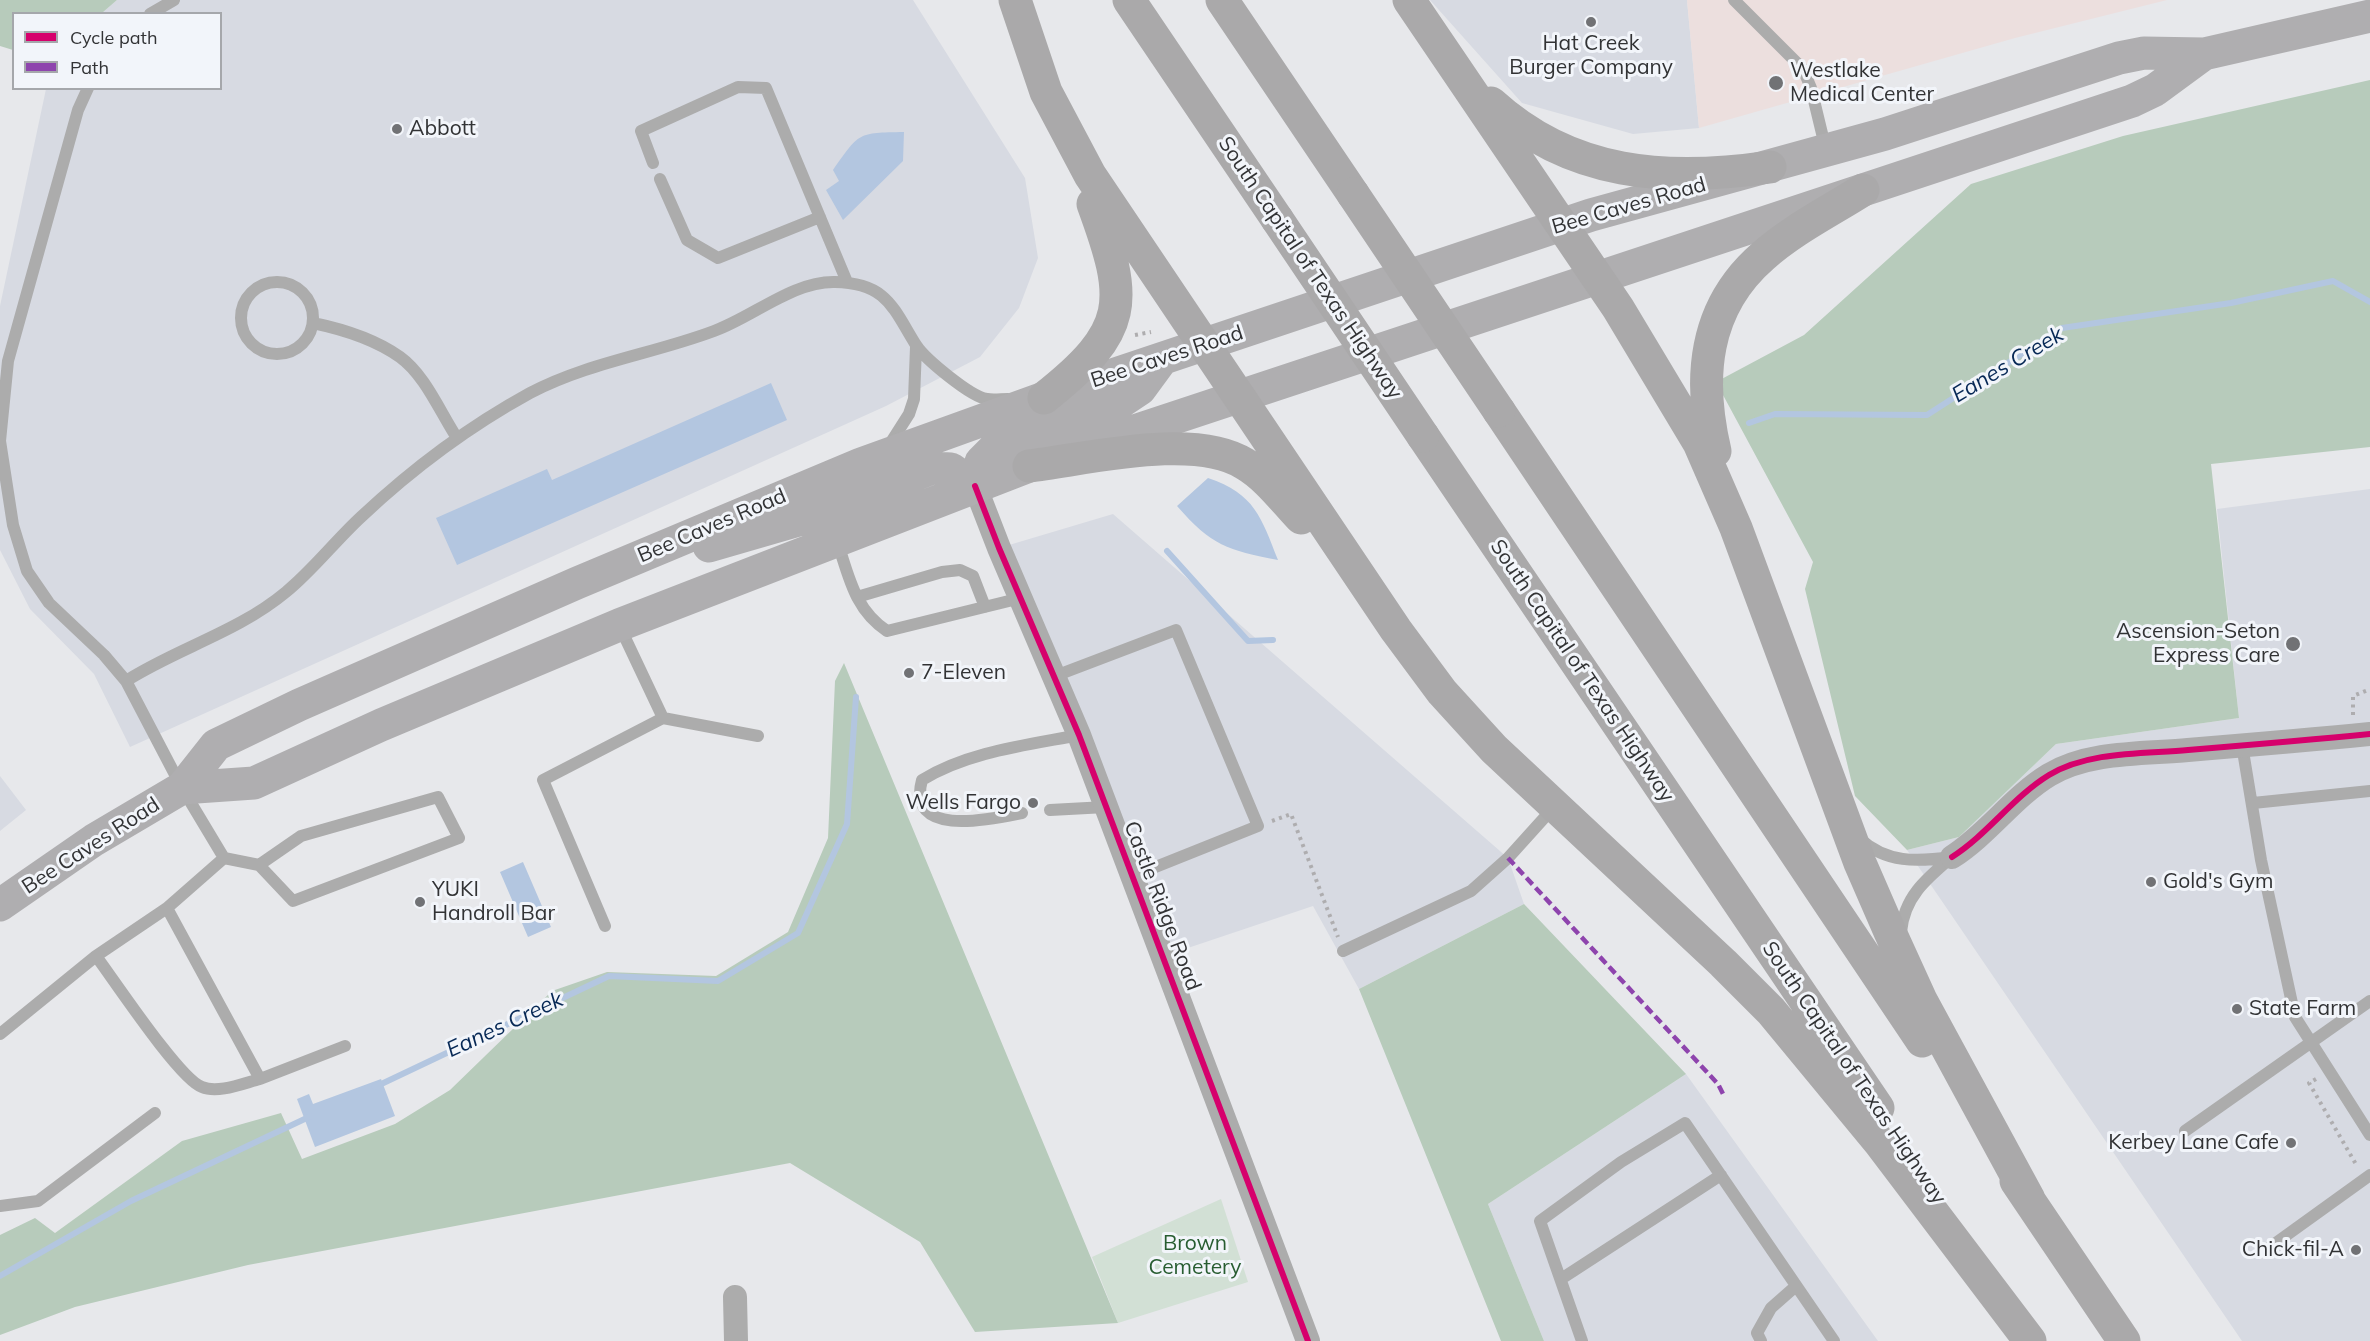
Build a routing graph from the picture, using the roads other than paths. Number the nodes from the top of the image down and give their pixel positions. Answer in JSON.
{"nodes":[{"id":1,"x":174,"y":0,"type":"edge"},
{"id":2,"x":1015,"y":0,"type":"edge"},
{"id":3,"x":1130,"y":0,"type":"edge"},
{"id":4,"x":1222,"y":0,"type":"edge"},
{"id":5,"x":1409,"y":0,"type":"edge"},
{"id":6,"x":1734,"y":0,"type":"edge"},
{"id":7,"x":153,"y":12,"type":"edge"},
{"id":8,"x":2370,"y":16,"type":"edge"},
{"id":9,"x":2204,"y":54,"type":"junction"},
{"id":10,"x":1454,"y":66,"type":"junction"},
{"id":11,"x":87,"y":90,"type":"edge"},
{"id":12,"x":1071,"y":143,"type":"junction"},
{"id":13,"x":1827,"y":152,"type":"junction"},
{"id":14,"x":653,"y":163,"type":"dead end"},
{"id":15,"x":1770,"y":167,"type":"junction"},
{"id":16,"x":660,"y":179,"type":"dead end"},
{"id":17,"x":1863,"y":190,"type":"junction"},
{"id":18,"x":820,"y":217,"type":"junction"},
{"id":19,"x":1561,"y":225,"type":"junction"},
{"id":20,"x":1598,"y":279,"type":"junction"},
{"id":21,"x":847,"y":282,"type":"junction"},
{"id":22,"x":313,"y":323,"type":"junction"},
{"id":23,"x":1162,"y":344,"type":"junction"},
{"id":24,"x":1203,"y":345,"type":"junction"},
{"id":25,"x":916,"y":347,"type":"junction"},
{"id":26,"x":1239,"y":397,"type":"junction"},
{"id":27,"x":1044,"y":398,"type":"junction"},
{"id":28,"x":457,"y":438,"type":"junction"},
{"id":29,"x":882,"y":456,"type":"junction"},
{"id":30,"x":1029,"y":466,"type":"junction"},
{"id":31,"x":975,"y":486,"type":"junction"},
{"id":32,"x":1730,"y":514,"type":"junction"},
{"id":33,"x":836,"y":539,"type":"junction"},
{"id":34,"x":577,"y":583,"type":"junction"},
{"id":35,"x":856,"y":597,"type":"junction"},
{"id":36,"x":1021,"y":598,"type":"junction"},
{"id":37,"x":1374,"y":598,"type":"junction"},
{"id":38,"x":985,"y":607,"type":"junction"},
{"id":39,"x":619,"y":626,"type":"junction"},
{"id":40,"x":1055,"y":676,"type":"junction"},
{"id":41,"x":126,"y":681,"type":"junction"},
{"id":42,"x":663,"y":718,"type":"junction"},
{"id":43,"x":2361,"y":726,"type":"edge"},
{"id":44,"x":1079,"y":735,"type":"junction"},
{"id":45,"x":758,"y":736,"type":"dead end"},
{"id":46,"x":2242,"y":745,"type":"junction"},
{"id":47,"x":182,"y":788,"type":"junction"},
{"id":48,"x":2370,"y":792,"type":"edge"},
{"id":49,"x":2253,"y":803,"type":"junction"},
{"id":50,"x":1106,"y":807,"type":"junction"},
{"id":51,"x":1554,"y":807,"type":"junction"},
{"id":52,"x":1050,"y":810,"type":"dead end"},
{"id":53,"x":1022,"y":813,"type":"dead end"},
{"id":54,"x":1846,"y":824,"type":"junction"},
{"id":55,"x":1952,"y":857,"type":"junction"},
{"id":56,"x":224,"y":858,"type":"junction"},
{"id":57,"x":259,"y":865,"type":"junction"},
{"id":58,"x":1133,"y":876,"type":"junction"},
{"id":59,"x":0,"y":905,"type":"edge"},
{"id":60,"x":167,"y":908,"type":"junction"},
{"id":61,"x":605,"y":926,"type":"dead end"},
{"id":62,"x":1343,"y":951,"type":"road end"},
{"id":63,"x":96,"y":956,"type":"junction"},
{"id":64,"x":1906,"y":969,"type":"junction"},
{"id":65,"x":2370,"y":1001,"type":"edge"},
{"id":66,"x":0,"y":1034,"type":"edge"},
{"id":67,"x":2309,"y":1042,"type":"junction"},
{"id":68,"x":345,"y":1046,"type":"dead end"},
{"id":69,"x":260,"y":1079,"type":"junction"},
{"id":70,"x":155,"y":1113,"type":"dead end"},
{"id":71,"x":2185,"y":1131,"type":"dead end"},
{"id":72,"x":2370,"y":1135,"type":"edge"},
{"id":73,"x":1721,"y":1175,"type":"junction"},
{"id":74,"x":2370,"y":1175,"type":"edge"},
{"id":75,"x":2029,"y":1199,"type":"junction"},
{"id":76,"x":0,"y":1206,"type":"edge"},
{"id":77,"x":2266,"y":1251,"type":"dead end"},
{"id":78,"x":1561,"y":1280,"type":"junction"},
{"id":79,"x":1796,"y":1286,"type":"junction"},
{"id":80,"x":735,"y":1297,"type":"dead end"},
{"id":81,"x":736,"y":1341,"type":"edge"},
{"id":82,"x":1308,"y":1341,"type":"edge"},
{"id":83,"x":1582,"y":1341,"type":"edge"},
{"id":84,"x":1761,"y":1341,"type":"edge"},
{"id":85,"x":1834,"y":1341,"type":"edge"},
{"id":86,"x":2030,"y":1341,"type":"edge"},
{"id":87,"x":2035,"y":1341,"type":"edge"},
{"id":88,"x":2124,"y":1341,"type":"edge"}],
"edges":[{"from":1,"to":7,"type":"lane"},
{"from":2,"to":12,"type":"highway"},
{"from":3,"to":87,"type":"highway","name":"South Capital of Texas Highway","bridge":true},
{"from":4,"to":75,"type":"highway","bridge":true},
{"from":5,"to":10,"type":"highway"},
{"from":6,"to":13,"type":"lane"},
{"from":8,"to":9,"type":"main road","name":"Bee Caves Road"},
{"from":9,"to":13,"type":"main road","name":"Bee Caves Road"},
{"from":9,"to":17,"type":"main road","name":"Bee Caves Road"},
{"from":10,"to":15,"type":"highway"},
{"from":10,"to":19,"type":"highway"},
{"from":11,"to":41,"type":"lane"},
{"from":12,"to":24,"type":"highway"},
{"from":12,"to":27,"type":"highway"},
{"from":13,"to":15,"type":"main road","name":"Bee Caves Road"},
{"from":14,"to":18,"type":"lane"},
{"from":15,"to":19,"type":"main road","name":"Bee Caves Road"},
{"from":16,"to":18,"type":"lane"},
{"from":17,"to":20,"type":"main road","name":"Bee Caves Road"},
{"from":17,"to":32,"type":"highway"},
{"from":18,"to":21,"type":"lane"},
{"from":19,"to":20,"type":"highway"},
{"from":19,"to":24,"type":"main road","name":"Bee Caves Road"},
{"from":20,"to":26,"type":"main road","name":"Bee Caves Road"},
{"from":20,"to":32,"type":"highway"},
{"from":21,"to":25,"type":"lane"},
{"from":21,"to":28,"type":"lane"},
{"from":22,"to":22,"type":"lane"},
{"from":22,"to":28,"type":"lane"},
{"from":23,"to":24,"type":"main road","name":"Bee Caves Road"},
{"from":23,"to":27,"type":"main road","name":"Bee Caves Road"},
{"from":23,"to":31,"type":"main road"},
{"from":24,"to":26,"type":"highway"},
{"from":25,"to":27,"type":"lane"},
{"from":25,"to":29,"type":"lane"},
{"from":26,"to":30,"type":"main road","name":"Bee Caves Road"},
{"from":26,"to":37,"type":"highway"},
{"from":27,"to":29,"type":"main road","name":"Bee Caves Road"},
{"from":28,"to":41,"type":"lane"},
{"from":29,"to":34,"type":"main road","name":"Bee Caves Road"},
{"from":30,"to":31,"type":"main road","name":"Bee Caves Road"},
{"from":30,"to":37,"type":"highway"},
{"from":31,"to":33,"type":"main road","name":"Bee Caves Road"},
{"from":31,"to":34,"type":"main road"},
{"from":31,"to":36,"type":"street","name":"Castle Ridge Road"},
{"from":32,"to":54,"type":"highway"},
{"from":33,"to":35,"type":"lane"},
{"from":33,"to":39,"type":"main road","name":"Bee Caves Road"},
{"from":34,"to":47,"type":"main road","name":"Bee Caves Road"},
{"from":35,"to":38,"type":"lane"},
{"from":35,"to":38,"type":"lane"},
{"from":36,"to":38,"type":"lane"},
{"from":36,"to":40,"type":"street","name":"Castle Ridge Road"},
{"from":37,"to":51,"type":"highway"},
{"from":39,"to":42,"type":"lane"},
{"from":39,"to":47,"type":"main road","name":"Bee Caves Road"},
{"from":40,"to":44,"type":"street","name":"Castle Ridge Road"},
{"from":40,"to":58,"type":"lane"},
{"from":41,"to":47,"type":"lane"},
{"from":42,"to":45,"type":"lane"},
{"from":42,"to":61,"type":"lane"},
{"from":43,"to":46,"type":"street"},
{"from":44,"to":50,"type":"street","name":"Castle Ridge Road"},
{"from":44,"to":53,"type":"lane"},
{"from":46,"to":49,"type":"lane"},
{"from":46,"to":55,"type":"street"},
{"from":47,"to":56,"type":"lane"},
{"from":47,"to":59,"type":"main road","name":"Bee Caves Road"},
{"from":48,"to":49,"type":"lane"},
{"from":49,"to":67,"type":"lane"},
{"from":50,"to":52,"type":"lane"},
{"from":50,"to":58,"type":"street","name":"Castle Ridge Road"},
{"from":51,"to":62,"type":"lane"},
{"from":51,"to":86,"type":"highway"},
{"from":54,"to":55,"type":"lane"},
{"from":54,"to":64,"type":"highway"},
{"from":55,"to":64,"type":"lane"},
{"from":56,"to":57,"type":"lane"},
{"from":56,"to":60,"type":"lane"},
{"from":57,"to":57,"type":"lane"},
{"from":58,"to":82,"type":"street","name":"Castle Ridge Road"},
{"from":60,"to":63,"type":"lane"},
{"from":60,"to":69,"type":"lane"},
{"from":63,"to":66,"type":"lane"},
{"from":63,"to":69,"type":"lane"},
{"from":64,"to":75,"type":"highway"},
{"from":65,"to":67,"type":"lane"},
{"from":67,"to":71,"type":"lane"},
{"from":67,"to":72,"type":"lane"},
{"from":68,"to":69,"type":"lane"},
{"from":70,"to":76,"type":"lane"},
{"from":73,"to":78,"type":"lane"},
{"from":73,"to":78,"type":"lane"},
{"from":73,"to":79,"type":"lane"},
{"from":74,"to":77,"type":"lane"},
{"from":75,"to":88,"type":"highway"},
{"from":78,"to":83,"type":"lane"},
{"from":79,"to":84,"type":"lane"},
{"from":79,"to":85,"type":"lane"},
{"from":80,"to":81,"type":"street"}]}
